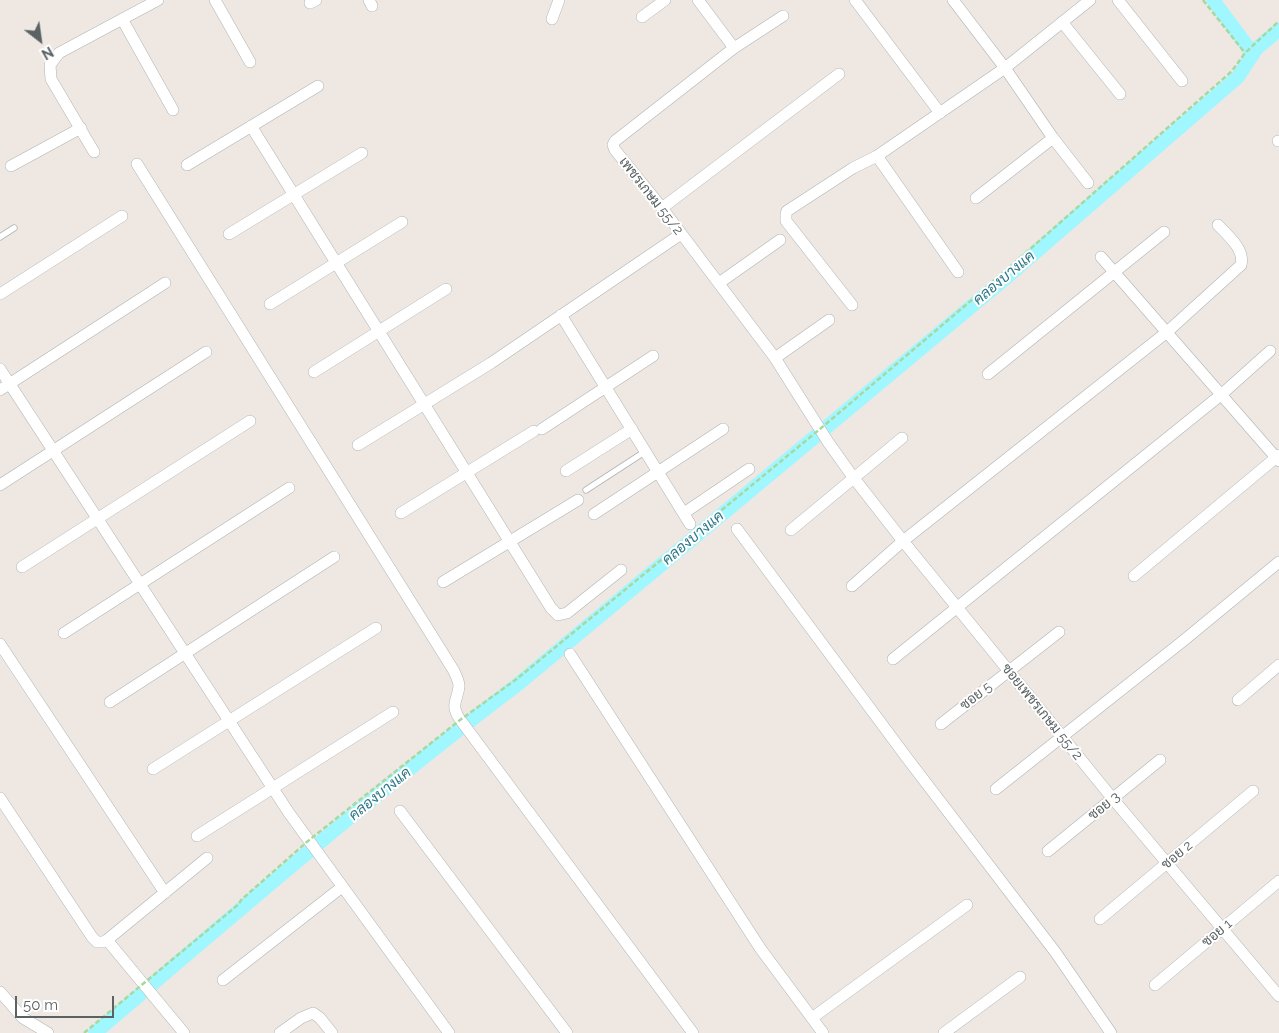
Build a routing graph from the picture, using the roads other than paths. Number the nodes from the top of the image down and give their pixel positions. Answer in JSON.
{"nodes":[{"id":1,"x":158,"y":0,"type":"edge"},
{"id":2,"x":215,"y":0,"type":"edge"},
{"id":3,"x":559,"y":0,"type":"edge"},
{"id":4,"x":665,"y":0,"type":"edge"},
{"id":5,"x":698,"y":0,"type":"edge"},
{"id":6,"x":855,"y":0,"type":"edge"},
{"id":7,"x":953,"y":0,"type":"edge"},
{"id":8,"x":1090,"y":0,"type":"edge"},
{"id":9,"x":1118,"y":0,"type":"edge"},
{"id":10,"x":783,"y":16,"type":"dead end"},
{"id":11,"x":642,"y":18,"type":"dead end"},
{"id":12,"x":122,"y":19,"type":"junction"},
{"id":13,"x":552,"y":19,"type":"dead end"},
{"id":14,"x":1062,"y":22,"type":"junction"},
{"id":15,"x":734,"y":48,"type":"junction"},
{"id":16,"x":250,"y":62,"type":"dead end"},
{"id":17,"x":1005,"y":68,"type":"junction"},
{"id":18,"x":839,"y":74,"type":"dead end"},
{"id":19,"x":1182,"y":81,"type":"dead end"},
{"id":20,"x":318,"y":86,"type":"dead end"},
{"id":21,"x":1120,"y":94,"type":"dead end"},
{"id":22,"x":173,"y":110,"type":"dead end"},
{"id":23,"x":940,"y":113,"type":"junction"},
{"id":24,"x":251,"y":126,"type":"junction"},
{"id":25,"x":81,"y":128,"type":"junction"},
{"id":26,"x":1053,"y":138,"type":"junction"},
{"id":27,"x":94,"y":152,"type":"dead end"},
{"id":28,"x":362,"y":153,"type":"dead end"},
{"id":29,"x":877,"y":156,"type":"junction"},
{"id":30,"x":137,"y":164,"type":"dead end"},
{"id":31,"x":188,"y":165,"type":"dead end"},
{"id":32,"x":11,"y":166,"type":"dead end"},
{"id":33,"x":1088,"y":183,"type":"dead end"},
{"id":34,"x":294,"y":195,"type":"junction"},
{"id":35,"x":976,"y":198,"type":"dead end"},
{"id":36,"x":662,"y":208,"type":"junction"},
{"id":37,"x":122,"y":216,"type":"dead end"},
{"id":38,"x":402,"y":222,"type":"dead end"},
{"id":39,"x":1218,"y":225,"type":"dead end"},
{"id":40,"x":14,"y":228,"type":"dead end"},
{"id":41,"x":1164,"y":232,"type":"dead end"},
{"id":42,"x":229,"y":234,"type":"dead end"},
{"id":43,"x":681,"y":234,"type":"junction"},
{"id":44,"x":0,"y":237,"type":"edge"},
{"id":45,"x":780,"y":240,"type":"dead end"},
{"id":46,"x":1101,"y":257,"type":"dead end"},
{"id":47,"x":336,"y":263,"type":"junction"},
{"id":48,"x":958,"y":272,"type":"dead end"},
{"id":49,"x":1115,"y":272,"type":"junction"},
{"id":50,"x":164,"y":283,"type":"dead end"},
{"id":51,"x":719,"y":283,"type":"junction"},
{"id":52,"x":446,"y":289,"type":"dead end"},
{"id":53,"x":0,"y":294,"type":"edge"},
{"id":54,"x":270,"y":304,"type":"dead end"},
{"id":55,"x":852,"y":305,"type":"dead end"},
{"id":56,"x":561,"y":315,"type":"junction"},
{"id":57,"x":829,"y":320,"type":"dead end"},
{"id":58,"x":379,"y":330,"type":"junction"},
{"id":59,"x":1167,"y":332,"type":"junction"},
{"id":60,"x":1270,"y":351,"type":"dead end"},
{"id":61,"x":206,"y":352,"type":"dead end"},
{"id":62,"x":653,"y":356,"type":"dead end"},
{"id":63,"x":775,"y":358,"type":"junction"},
{"id":64,"x":0,"y":369,"type":"edge"},
{"id":65,"x":314,"y":372,"type":"dead end"},
{"id":66,"x":988,"y":374,"type":"dead end"},
{"id":67,"x":5,"y":386,"type":"edge"},
{"id":68,"x":606,"y":388,"type":"junction"},
{"id":69,"x":1222,"y":394,"type":"junction"},
{"id":70,"x":424,"y":404,"type":"junction"},
{"id":71,"x":250,"y":421,"type":"dead end"},
{"id":72,"x":817,"y":425,"type":"joint"},
{"id":73,"x":632,"y":429,"type":"junction"},
{"id":74,"x":723,"y":429,"type":"dead end"},
{"id":75,"x":902,"y":438,"type":"dead end"},
{"id":76,"x":358,"y":445,"type":"dead end"},
{"id":77,"x":53,"y":451,"type":"junction"},
{"id":78,"x":646,"y":451,"type":"junction"},
{"id":79,"x":1278,"y":457,"type":"edge"},
{"id":80,"x":748,"y":469,"type":"dead end"},
{"id":81,"x":566,"y":471,"type":"dead end"},
{"id":82,"x":467,"y":472,"type":"junction"},
{"id":83,"x":658,"y":472,"type":"junction"},
{"id":84,"x":853,"y":477,"type":"junction"},
{"id":85,"x":0,"y":485,"type":"edge"},
{"id":86,"x":289,"y":488,"type":"dead end"},
{"id":87,"x":586,"y":490,"type":"dead end"},
{"id":88,"x":578,"y":500,"type":"dead end"},
{"id":89,"x":402,"y":513,"type":"dead end"},
{"id":90,"x":684,"y":513,"type":"junction"},
{"id":91,"x":594,"y":514,"type":"dead end"},
{"id":92,"x":97,"y":518,"type":"junction"},
{"id":93,"x":690,"y":524,"type":"dead end"},
{"id":94,"x":737,"y":529,"type":"dead end"},
{"id":95,"x":791,"y":530,"type":"dead end"},
{"id":96,"x":510,"y":541,"type":"junction"},
{"id":97,"x":903,"y":542,"type":"junction"},
{"id":98,"x":334,"y":557,"type":"dead end"},
{"id":99,"x":1279,"y":562,"type":"edge"},
{"id":100,"x":22,"y":567,"type":"dead end"},
{"id":101,"x":621,"y":570,"type":"dead end"},
{"id":102,"x":1134,"y":576,"type":"dead end"},
{"id":103,"x":443,"y":582,"type":"dead end"},
{"id":104,"x":140,"y":585,"type":"junction"},
{"id":105,"x":852,"y":586,"type":"dead end"},
{"id":106,"x":957,"y":606,"type":"junction"},
{"id":107,"x":376,"y":628,"type":"dead end"},
{"id":108,"x":1059,"y":632,"type":"dead end"},
{"id":109,"x":64,"y":633,"type":"dead end"},
{"id":110,"x":0,"y":644,"type":"edge"},
{"id":111,"x":185,"y":654,"type":"junction"},
{"id":112,"x":570,"y":654,"type":"dead end"},
{"id":113,"x":893,"y":659,"type":"dead end"},
{"id":114,"x":1279,"y":665,"type":"edge"},
{"id":115,"x":1008,"y":671,"type":"junction"},
{"id":116,"x":1238,"y":700,"type":"dead end"},
{"id":117,"x":110,"y":702,"type":"dead end"},
{"id":118,"x":392,"y":712,"type":"dead end"},
{"id":119,"x":229,"y":721,"type":"junction"},
{"id":120,"x":941,"y":724,"type":"dead end"},
{"id":121,"x":1062,"y":737,"type":"junction"},
{"id":122,"x":1160,"y":760,"type":"dead end"},
{"id":123,"x":153,"y":769,"type":"dead end"},
{"id":124,"x":273,"y":788,"type":"junction"},
{"id":125,"x":996,"y":789,"type":"dead end"},
{"id":126,"x":1253,"y":791,"type":"dead end"},
{"id":127,"x":0,"y":798,"type":"edge"},
{"id":128,"x":1113,"y":798,"type":"junction"},
{"id":129,"x":400,"y":811,"type":"dead end"},
{"id":130,"x":197,"y":836,"type":"dead end"},
{"id":131,"x":1048,"y":851,"type":"dead end"},
{"id":132,"x":207,"y":858,"type":"dead end"},
{"id":133,"x":1167,"y":863,"type":"junction"},
{"id":134,"x":1279,"y":881,"type":"edge"},
{"id":135,"x":342,"y":887,"type":"junction"},
{"id":136,"x":165,"y":893,"type":"junction"},
{"id":137,"x":967,"y":905,"type":"dead end"},
{"id":138,"x":1100,"y":919,"type":"dead end"},
{"id":139,"x":1223,"y":928,"type":"junction"},
{"id":140,"x":107,"y":940,"type":"junction"},
{"id":141,"x":1020,"y":977,"type":"dead end"},
{"id":142,"x":223,"y":980,"type":"dead end"},
{"id":143,"x":1155,"y":985,"type":"dead end"},
{"id":144,"x":0,"y":992,"type":"edge"},
{"id":145,"x":1279,"y":996,"type":"edge"},
{"id":146,"x":812,"y":1018,"type":"junction"},
{"id":147,"x":48,"y":1033,"type":"edge"},
{"id":148,"x":184,"y":1033,"type":"edge"},
{"id":149,"x":280,"y":1033,"type":"edge"},
{"id":150,"x":332,"y":1033,"type":"edge"},
{"id":151,"x":449,"y":1033,"type":"edge"},
{"id":152,"x":567,"y":1033,"type":"edge"},
{"id":153,"x":692,"y":1033,"type":"edge"},
{"id":154,"x":823,"y":1033,"type":"edge"},
{"id":155,"x":944,"y":1033,"type":"edge"},
{"id":156,"x":1111,"y":1033,"type":"edge"}],
"edges":[{"from":1,"to":12,"type":"street"},
{"from":2,"to":16,"type":"street"},
{"from":3,"to":13,"type":"street"},
{"from":4,"to":11,"type":"street"},
{"from":5,"to":15,"type":"street"},
{"from":6,"to":23,"type":"street"},
{"from":7,"to":17,"type":"street"},
{"from":8,"to":14,"type":"street"},
{"from":9,"to":19,"type":"street"},
{"from":10,"to":15,"type":"street","name":"เพชรเกษม 55/2"},
{"from":12,"to":22,"type":"street"},
{"from":12,"to":25,"type":"street"},
{"from":14,"to":17,"type":"street"},
{"from":14,"to":21,"type":"street"},
{"from":15,"to":36,"type":"street","name":"เพชรเกษม 55/2"},
{"from":17,"to":23,"type":"street"},
{"from":17,"to":26,"type":"street"},
{"from":18,"to":36,"type":"street"},
{"from":20,"to":24,"type":"street"},
{"from":23,"to":29,"type":"street"},
{"from":24,"to":31,"type":"street"},
{"from":24,"to":34,"type":"street"},
{"from":25,"to":27,"type":"street"},
{"from":25,"to":32,"type":"street"},
{"from":26,"to":33,"type":"street"},
{"from":26,"to":35,"type":"street"},
{"from":28,"to":34,"type":"street"},
{"from":29,"to":48,"type":"street"},
{"from":29,"to":55,"type":"street"},
{"from":30,"to":153,"type":"street"},
{"from":34,"to":42,"type":"street"},
{"from":34,"to":47,"type":"street"},
{"from":36,"to":43,"type":"street","name":"เพชรเกษม 55/2"},
{"from":37,"to":53,"type":"street"},
{"from":38,"to":47,"type":"street"},
{"from":39,"to":59,"type":"street"},
{"from":40,"to":44,"type":"lane"},
{"from":41,"to":49,"type":"street"},
{"from":43,"to":51,"type":"street","name":"เพชรเกษม 55/2"},
{"from":43,"to":56,"type":"street"},
{"from":45,"to":51,"type":"street"},
{"from":46,"to":49,"type":"street"},
{"from":47,"to":54,"type":"street"},
{"from":47,"to":58,"type":"street"},
{"from":49,"to":59,"type":"street"},
{"from":49,"to":66,"type":"street"},
{"from":50,"to":67,"type":"street"},
{"from":51,"to":63,"type":"street","name":"เพชรเกษม 55/2"},
{"from":52,"to":58,"type":"street"},
{"from":56,"to":68,"type":"street"},
{"from":56,"to":70,"type":"street"},
{"from":57,"to":63,"type":"street"},
{"from":58,"to":65,"type":"street"},
{"from":58,"to":70,"type":"street"},
{"from":59,"to":69,"type":"street"},
{"from":59,"to":97,"type":"street"},
{"from":60,"to":69,"type":"street"},
{"from":61,"to":77,"type":"street"},
{"from":62,"to":68,"type":"street"},
{"from":63,"to":72,"type":"street","name":"เพชรเกษม 55/2"},
{"from":64,"to":67,"type":"street"},
{"from":67,"to":77,"type":"street"},
{"from":68,"to":73,"type":"street"},
{"from":68,"to":82,"type":"street"},
{"from":69,"to":79,"type":"street"},
{"from":69,"to":106,"type":"street"},
{"from":70,"to":76,"type":"street"},
{"from":70,"to":82,"type":"street"},
{"from":71,"to":92,"type":"street"},
{"from":72,"to":84,"type":"street","name":"ซอยเพชรเกษม 55/2"},
{"from":73,"to":78,"type":"street"},
{"from":73,"to":81,"type":"street"},
{"from":74,"to":83,"type":"street"},
{"from":75,"to":84,"type":"street"},
{"from":77,"to":85,"type":"street"},
{"from":77,"to":92,"type":"street"},
{"from":78,"to":83,"type":"street"},
{"from":78,"to":87,"type":"lane"},
{"from":79,"to":102,"type":"street"},
{"from":80,"to":90,"type":"street"},
{"from":82,"to":89,"type":"street"},
{"from":82,"to":96,"type":"street"},
{"from":83,"to":90,"type":"street"},
{"from":83,"to":91,"type":"street"},
{"from":84,"to":95,"type":"street"},
{"from":84,"to":97,"type":"street","name":"ซอยเพชรเกษม 55/2"},
{"from":86,"to":104,"type":"street"},
{"from":88,"to":96,"type":"street"},
{"from":90,"to":93,"type":"street"},
{"from":92,"to":100,"type":"street"},
{"from":92,"to":104,"type":"street"},
{"from":94,"to":156,"type":"street"},
{"from":96,"to":101,"type":"street"},
{"from":96,"to":103,"type":"street"},
{"from":97,"to":105,"type":"street"},
{"from":97,"to":106,"type":"street","name":"ซอยเพชรเกษม 55/2"},
{"from":98,"to":111,"type":"street"},
{"from":99,"to":121,"type":"street"},
{"from":104,"to":109,"type":"street"},
{"from":104,"to":111,"type":"street"},
{"from":106,"to":113,"type":"street"},
{"from":106,"to":115,"type":"street","name":"ซอยเพชรเกษม 55/2"},
{"from":107,"to":119,"type":"street"},
{"from":108,"to":115,"type":"street","name":"ซอย 5"},
{"from":110,"to":136,"type":"street"},
{"from":111,"to":117,"type":"street"},
{"from":111,"to":119,"type":"street"},
{"from":112,"to":146,"type":"street"},
{"from":114,"to":116,"type":"street"},
{"from":115,"to":120,"type":"street","name":"ซอย 5"},
{"from":115,"to":121,"type":"street","name":"ซอยเพชรเกษม 55/2"},
{"from":118,"to":124,"type":"street"},
{"from":119,"to":123,"type":"street"},
{"from":119,"to":124,"type":"street"},
{"from":121,"to":125,"type":"street"},
{"from":121,"to":128,"type":"street","name":"ซอยเพชรเกษม 55/2"},
{"from":122,"to":128,"type":"street","name":"ซอย 3"},
{"from":124,"to":130,"type":"street"},
{"from":124,"to":135,"type":"street"},
{"from":126,"to":133,"type":"street","name":"ซอย 2"},
{"from":127,"to":140,"type":"street"},
{"from":128,"to":131,"type":"street","name":"ซอย 3"},
{"from":128,"to":133,"type":"street","name":"ซอยเพชรเกษม 55/2"},
{"from":129,"to":152,"type":"street"},
{"from":132,"to":136,"type":"street"},
{"from":133,"to":138,"type":"street","name":"ซอย 2"},
{"from":133,"to":139,"type":"street","name":"ซอยเพชรเกษม 55/2"},
{"from":134,"to":139,"type":"street","name":"ซอย 1"},
{"from":135,"to":142,"type":"street"},
{"from":135,"to":151,"type":"street"},
{"from":136,"to":140,"type":"street"},
{"from":137,"to":146,"type":"street"},
{"from":139,"to":143,"type":"street","name":"ซอย 1"},
{"from":139,"to":145,"type":"street","name":"ซอยเพชรเกษม 55/2"},
{"from":140,"to":148,"type":"street"},
{"from":141,"to":155,"type":"street"},
{"from":144,"to":147,"type":"street"},
{"from":146,"to":154,"type":"street"},
{"from":149,"to":150,"type":"street"}]}
